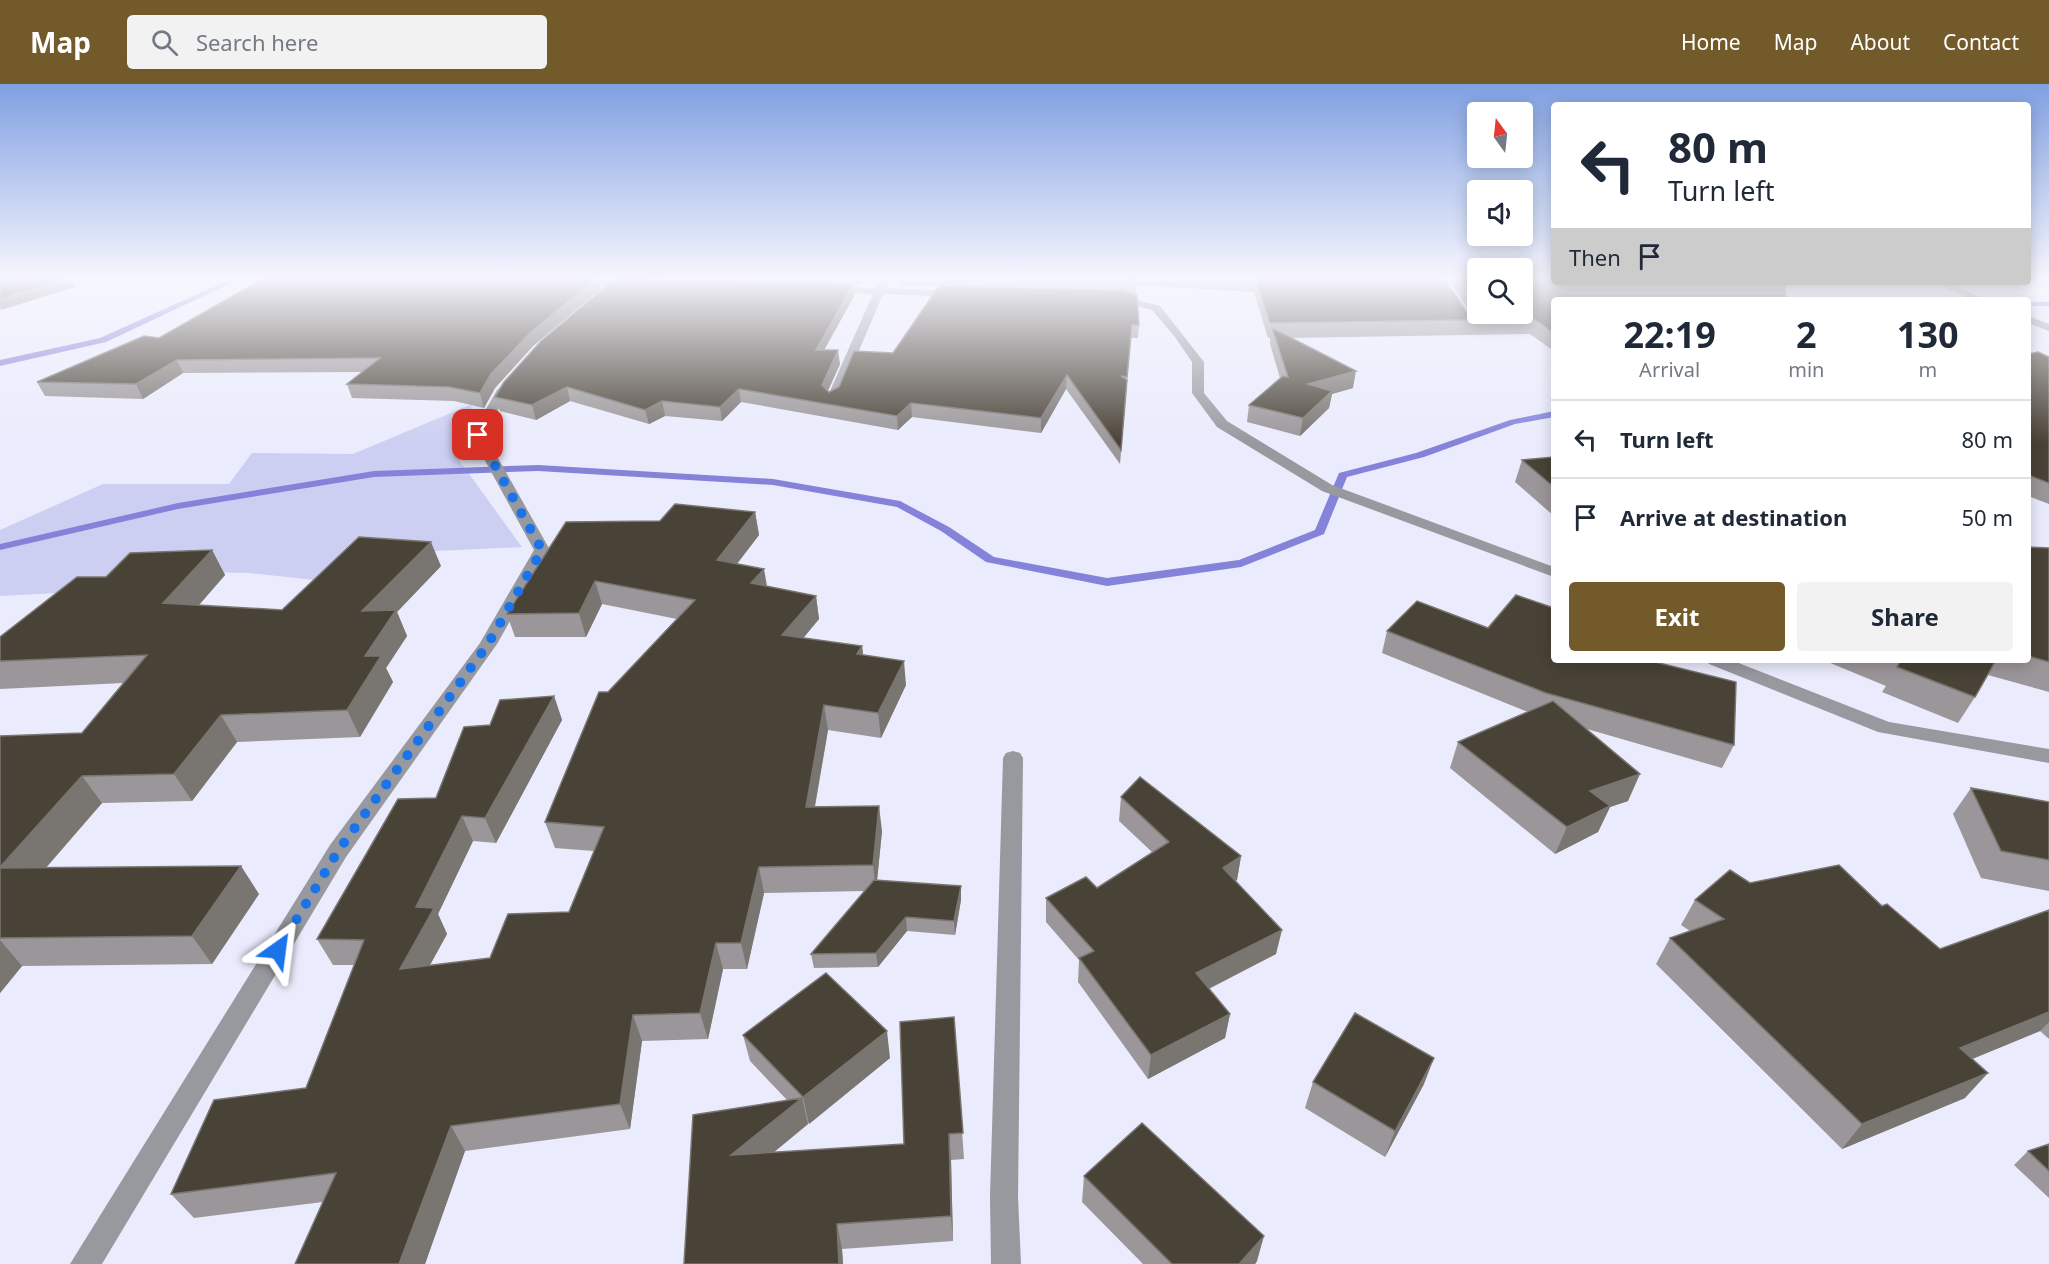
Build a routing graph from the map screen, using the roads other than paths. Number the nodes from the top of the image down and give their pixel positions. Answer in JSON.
{"nodes":[{"id":1,"x":861,"y":333,"type":"edge"},
{"id":2,"x":1175,"y":333,"type":"edge"},
{"id":3,"x":516,"y":376,"type":"edge"},
{"id":4,"x":832,"y":400,"type":"edge"},
{"id":5,"x":1551,"y":571,"type":"edge"},
{"id":6,"x":1722,"y":663,"type":"edge"},
{"id":7,"x":2049,"y":756,"type":"edge"},
{"id":8,"x":1013,"y":758,"type":"dead end"},
{"id":9,"x":85,"y":1264,"type":"edge"},
{"id":10,"x":1006,"y":1264,"type":"edge"}],
"edges":[{"from":1,"to":4,"type":"street"},
{"from":2,"to":5,"type":"street"},
{"from":3,"to":9,"type":"street"},
{"from":6,"to":7,"type":"street"},
{"from":8,"to":10,"type":"street"}]}
